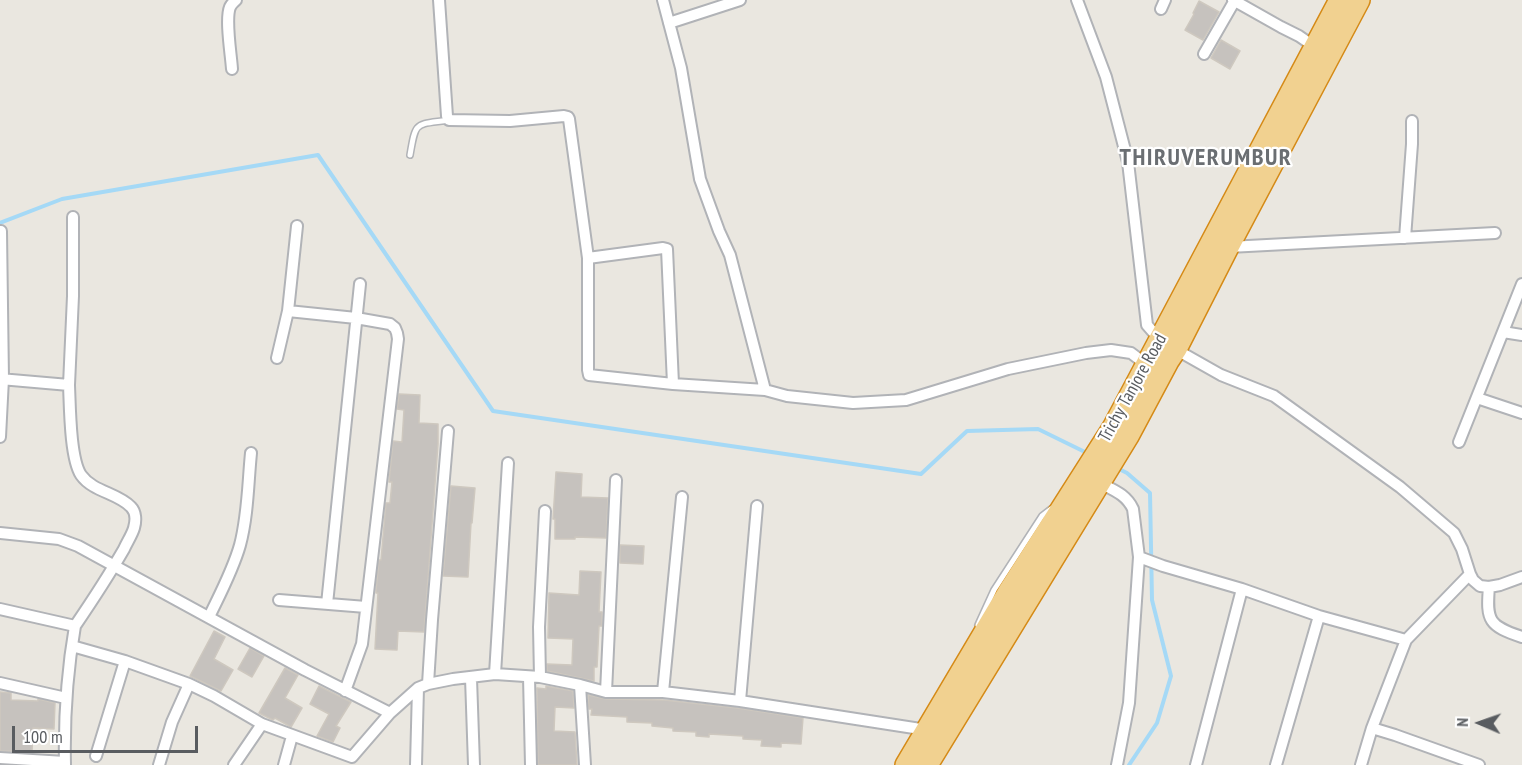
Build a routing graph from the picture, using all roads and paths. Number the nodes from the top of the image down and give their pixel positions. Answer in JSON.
{"nodes":[{"id":1,"x":237,"y":0,"type":"edge"},
{"id":2,"x":439,"y":0,"type":"edge"},
{"id":3,"x":663,"y":0,"type":"edge"},
{"id":4,"x":740,"y":0,"type":"edge"},
{"id":5,"x":1077,"y":0,"type":"edge"},
{"id":6,"x":1234,"y":0,"type":"edge"},
{"id":7,"x":1340,"y":0,"type":"edge"},
{"id":8,"x":1359,"y":0,"type":"edge"},
{"id":9,"x":669,"y":23,"type":"junction"},
{"id":10,"x":1315,"y":47,"type":"junction"},
{"id":11,"x":1204,"y":54,"type":"dead end"},
{"id":12,"x":232,"y":69,"type":"dead end"},
{"id":13,"x":449,"y":120,"type":"junction"},
{"id":14,"x":1412,"y":121,"type":"dead end"},
{"id":15,"x":410,"y":155,"type":"dead end"},
{"id":16,"x":73,"y":217,"type":"dead end"},
{"id":17,"x":297,"y":226,"type":"dead end"},
{"id":18,"x":1,"y":231,"type":"edge"},
{"id":19,"x":1495,"y":233,"type":"dead end"},
{"id":20,"x":1405,"y":238,"type":"junction"},
{"id":21,"x":1228,"y":247,"type":"junction"},
{"id":22,"x":588,"y":258,"type":"junction"},
{"id":23,"x":360,"y":284,"type":"dead end"},
{"id":24,"x":1522,"y":284,"type":"edge"},
{"id":25,"x":288,"y":311,"type":"junction"},
{"id":26,"x":356,"y":318,"type":"junction"},
{"id":27,"x":1503,"y":332,"type":"junction"},
{"id":28,"x":1522,"y":335,"type":"edge"},
{"id":29,"x":1168,"y":345,"type":"junction"},
{"id":30,"x":276,"y":358,"type":"dead end"},
{"id":31,"x":1147,"y":365,"type":"junction"},
{"id":32,"x":1,"y":379,"type":"edge"},
{"id":33,"x":673,"y":384,"type":"junction"},
{"id":34,"x":69,"y":385,"type":"junction"},
{"id":35,"x":765,"y":390,"type":"junction"},
{"id":36,"x":1477,"y":398,"type":"junction"},
{"id":37,"x":1522,"y":413,"type":"edge"},
{"id":38,"x":448,"y":431,"type":"dead end"},
{"id":39,"x":1120,"y":432,"type":"junction"},
{"id":40,"x":0,"y":437,"type":"edge"},
{"id":41,"x":1459,"y":442,"type":"dead end"},
{"id":42,"x":251,"y":453,"type":"dead end"},
{"id":43,"x":508,"y":463,"type":"dead end"},
{"id":44,"x":616,"y":480,"type":"dead end"},
{"id":45,"x":1090,"y":480,"type":"junction"},
{"id":46,"x":682,"y":497,"type":"dead end"},
{"id":47,"x":757,"y":506,"type":"dead end"},
{"id":48,"x":544,"y":511,"type":"dead end"},
{"id":49,"x":0,"y":533,"type":"edge"},
{"id":50,"x":1142,"y":559,"type":"junction"},
{"id":51,"x":115,"y":565,"type":"junction"},
{"id":52,"x":1470,"y":574,"type":"junction"},
{"id":53,"x":1522,"y":577,"type":"edge"},
{"id":54,"x":1489,"y":587,"type":"junction"},
{"id":55,"x":1242,"y":589,"type":"junction"},
{"id":56,"x":279,"y":600,"type":"dead end"},
{"id":57,"x":327,"y":604,"type":"junction"},
{"id":58,"x":366,"y":607,"type":"junction"},
{"id":59,"x":0,"y":609,"type":"edge"},
{"id":60,"x":1319,"y":616,"type":"junction"},
{"id":61,"x":209,"y":617,"type":"junction"},
{"id":62,"x":75,"y":626,"type":"junction"},
{"id":63,"x":975,"y":630,"type":"dead end"},
{"id":64,"x":1522,"y":637,"type":"edge"},
{"id":65,"x":1406,"y":640,"type":"junction"},
{"id":66,"x":72,"y":646,"type":"junction"},
{"id":67,"x":960,"y":660,"type":"dead end"},
{"id":68,"x":125,"y":661,"type":"junction"},
{"id":69,"x":495,"y":674,"type":"junction"},
{"id":70,"x":534,"y":677,"type":"junction"},
{"id":71,"x":471,"y":678,"type":"junction"},
{"id":72,"x":0,"y":683,"type":"edge"},
{"id":73,"x":189,"y":684,"type":"junction"},
{"id":74,"x":580,"y":685,"type":"junction"},
{"id":75,"x":423,"y":686,"type":"junction"},
{"id":76,"x":345,"y":691,"type":"junction"},
{"id":77,"x":606,"y":692,"type":"junction"},
{"id":78,"x":663,"y":692,"type":"junction"},
{"id":79,"x":66,"y":698,"type":"junction"},
{"id":80,"x":740,"y":700,"type":"junction"},
{"id":81,"x":945,"y":700,"type":"junction"},
{"id":82,"x":390,"y":713,"type":"junction"},
{"id":83,"x":262,"y":724,"type":"junction"},
{"id":84,"x":1372,"y":728,"type":"junction"},
{"id":85,"x":927,"y":730,"type":"junction"},
{"id":86,"x":292,"y":736,"type":"junction"},
{"id":87,"x":96,"y":756,"type":"dead end"},
{"id":88,"x":0,"y":758,"type":"edge"},
{"id":89,"x":352,"y":761,"type":"edge"},
{"id":90,"x":1454,"y":761,"type":"edge"},
{"id":91,"x":65,"y":764,"type":"edge"},
{"id":92,"x":159,"y":765,"type":"edge"},
{"id":93,"x":234,"y":765,"type":"edge"},
{"id":94,"x":284,"y":765,"type":"edge"},
{"id":95,"x":416,"y":765,"type":"edge"},
{"id":96,"x":474,"y":765,"type":"edge"},
{"id":97,"x":531,"y":765,"type":"edge"},
{"id":98,"x":585,"y":765,"type":"edge"},
{"id":99,"x":906,"y":765,"type":"edge"},
{"id":100,"x":927,"y":765,"type":"edge"},
{"id":101,"x":1117,"y":765,"type":"edge"},
{"id":102,"x":1196,"y":765,"type":"edge"},
{"id":103,"x":1276,"y":765,"type":"edge"},
{"id":104,"x":1361,"y":765,"type":"edge"},
{"id":105,"x":1479,"y":765,"type":"edge"}],
"edges":[{"from":1,"to":12,"type":"street"},
{"from":2,"to":13,"type":"street"},
{"from":3,"to":9,"type":"street"},
{"from":4,"to":9,"type":"street"},
{"from":5,"to":29,"type":"street"},
{"from":6,"to":10,"type":"street"},
{"from":6,"to":11,"type":"street"},
{"from":7,"to":10,"type":"highway","name":"Trichy Tanjore Road"},
{"from":8,"to":21,"type":"highway","name":"Trichy Tanjore Road"},
{"from":9,"to":35,"type":"street"},
{"from":10,"to":29,"type":"highway","name":"Trichy Tanjore Road"},
{"from":13,"to":15,"type":"lane"},
{"from":13,"to":22,"type":"street"},
{"from":14,"to":20,"type":"street"},
{"from":16,"to":34,"type":"street"},
{"from":17,"to":25,"type":"street"},
{"from":18,"to":32,"type":"street"},
{"from":19,"to":20,"type":"street"},
{"from":20,"to":21,"type":"street"},
{"from":21,"to":29,"type":"highway","name":"Trichy Tanjore Road"},
{"from":22,"to":33,"type":"street"},
{"from":22,"to":33,"type":"street"},
{"from":23,"to":26,"type":"street"},
{"from":24,"to":27,"type":"street"},
{"from":25,"to":26,"type":"street"},
{"from":25,"to":30,"type":"street"},
{"from":26,"to":57,"type":"street"},
{"from":26,"to":58,"type":"street"},
{"from":27,"to":28,"type":"street"},
{"from":27,"to":36,"type":"street"},
{"from":29,"to":31,"type":"highway","name":"Trichy Tanjore Road"},
{"from":29,"to":39,"type":"highway","name":"Trichy Tanjore Road"},
{"from":29,"to":52,"type":"street"},
{"from":31,"to":35,"type":"street"},
{"from":31,"to":39,"type":"highway","name":"Trichy Tanjore Road"},
{"from":32,"to":34,"type":"street"},
{"from":32,"to":40,"type":"street"},
{"from":33,"to":35,"type":"street"},
{"from":34,"to":51,"type":"street"},
{"from":36,"to":37,"type":"street"},
{"from":36,"to":41,"type":"street"},
{"from":38,"to":75,"type":"street"},
{"from":39,"to":45,"type":"highway","name":"Trichy Tanjore Road"},
{"from":42,"to":61,"type":"street"},
{"from":43,"to":69,"type":"street"},
{"from":44,"to":77,"type":"street"},
{"from":45,"to":50,"type":"street"},
{"from":45,"to":63,"type":"lane"},
{"from":45,"to":81,"type":"highway","name":"Trichy Tanjore Road"},
{"from":45,"to":100,"type":"highway","name":"Trichy Tanjore Road"},
{"from":46,"to":78,"type":"street"},
{"from":47,"to":80,"type":"street"},
{"from":48,"to":70,"type":"street"},
{"from":49,"to":51,"type":"street"},
{"from":50,"to":55,"type":"street"},
{"from":50,"to":101,"type":"street"},
{"from":51,"to":61,"type":"street"},
{"from":51,"to":62,"type":"street"},
{"from":52,"to":54,"type":"street"},
{"from":52,"to":65,"type":"street"},
{"from":53,"to":54,"type":"street"},
{"from":54,"to":64,"type":"street"},
{"from":55,"to":60,"type":"street"},
{"from":55,"to":102,"type":"street"},
{"from":56,"to":57,"type":"street"},
{"from":57,"to":58,"type":"street"},
{"from":58,"to":76,"type":"street"},
{"from":59,"to":62,"type":"street"},
{"from":60,"to":65,"type":"street"},
{"from":60,"to":103,"type":"street"},
{"from":61,"to":76,"type":"street"},
{"from":62,"to":66,"type":"street"},
{"from":65,"to":84,"type":"street"},
{"from":66,"to":68,"type":"street"},
{"from":66,"to":79,"type":"street"},
{"from":67,"to":81,"type":"lane"},
{"from":68,"to":73,"type":"street"},
{"from":68,"to":87,"type":"street"},
{"from":69,"to":70,"type":"street"},
{"from":69,"to":71,"type":"street"},
{"from":70,"to":74,"type":"street"},
{"from":70,"to":97,"type":"street"},
{"from":71,"to":75,"type":"street"},
{"from":71,"to":96,"type":"street"},
{"from":72,"to":79,"type":"street"},
{"from":73,"to":83,"type":"street"},
{"from":73,"to":92,"type":"street"},
{"from":74,"to":77,"type":"street"},
{"from":74,"to":98,"type":"street"},
{"from":75,"to":82,"type":"street"},
{"from":75,"to":95,"type":"street"},
{"from":76,"to":82,"type":"street"},
{"from":77,"to":78,"type":"street"},
{"from":78,"to":80,"type":"street"},
{"from":79,"to":91,"type":"street"},
{"from":80,"to":85,"type":"street"},
{"from":81,"to":85,"type":"highway","name":"Trichy Tanjore Road"},
{"from":82,"to":89,"type":"street"},
{"from":83,"to":86,"type":"street"},
{"from":83,"to":93,"type":"street"},
{"from":84,"to":90,"type":"street"},
{"from":84,"to":104,"type":"street"},
{"from":85,"to":99,"type":"highway","name":"Trichy Tanjore Road"},
{"from":86,"to":89,"type":"street"},
{"from":86,"to":94,"type":"street"},
{"from":88,"to":91,"type":"street"},
{"from":90,"to":105,"type":"street"}]}
